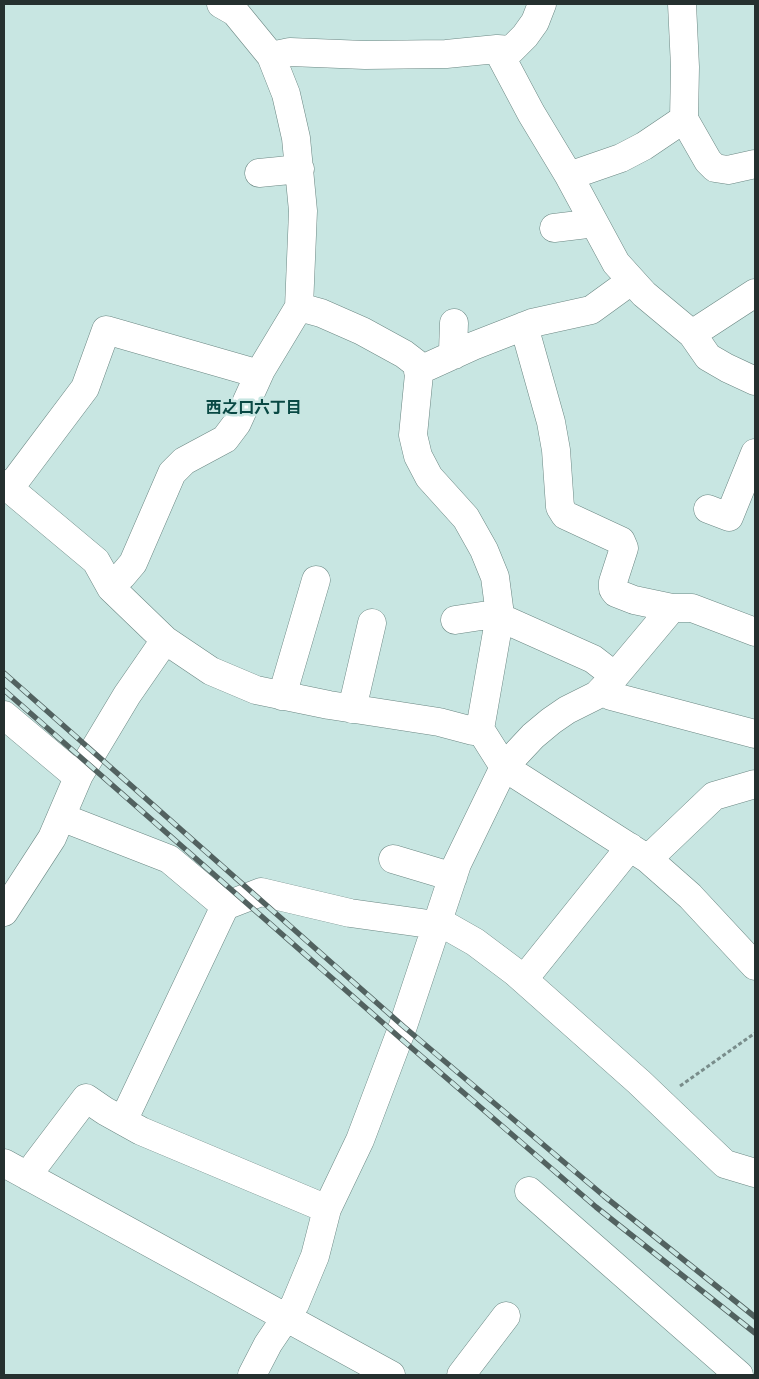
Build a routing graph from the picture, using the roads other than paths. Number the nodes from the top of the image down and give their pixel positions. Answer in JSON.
{"nodes":[{"id":1,"x":221,"y":4,"type":"edge"},
{"id":2,"x":542,"y":4,"type":"edge"},
{"id":3,"x":682,"y":4,"type":"edge"},
{"id":4,"x":497,"y":49,"type":"junction"},
{"id":5,"x":271,"y":56,"type":"junction"},
{"id":6,"x":684,"y":119,"type":"junction"},
{"id":7,"x":755,"y":164,"type":"edge"},
{"id":8,"x":300,"y":169,"type":"junction"},
{"id":9,"x":259,"y":173,"type":"dead end"},
{"id":10,"x":569,"y":176,"type":"junction"},
{"id":11,"x":592,"y":221,"type":"junction"},
{"id":12,"x":554,"y":228,"type":"dead end"},
{"id":13,"x":631,"y":281,"type":"junction"},
{"id":14,"x":755,"y":294,"type":"edge"},
{"id":15,"x":299,"y":307,"type":"junction"},
{"id":16,"x":454,"y":323,"type":"dead end"},
{"id":17,"x":524,"y":326,"type":"junction"},
{"id":18,"x":692,"y":334,"type":"junction"},
{"id":19,"x":454,"y":355,"type":"junction"},
{"id":20,"x":418,"y":371,"type":"junction"},
{"id":21,"x":259,"y":374,"type":"junction"},
{"id":22,"x":755,"y":381,"type":"edge"},
{"id":23,"x":755,"y":453,"type":"edge"},
{"id":24,"x":6,"y":487,"type":"edge"},
{"id":25,"x":708,"y":509,"type":"dead end"},
{"id":26,"x":316,"y":580,"type":"dead end"},
{"id":27,"x":109,"y":584,"type":"junction"},
{"id":28,"x":672,"y":608,"type":"junction"},
{"id":29,"x":499,"y":617,"type":"junction"},
{"id":30,"x":455,"y":620,"type":"dead end"},
{"id":31,"x":372,"y":623,"type":"dead end"},
{"id":32,"x":755,"y":632,"type":"edge"},
{"id":33,"x":165,"y":640,"type":"junction"},
{"id":34,"x":609,"y":683,"type":"junction"},
{"id":35,"x":282,"y":696,"type":"junction"},
{"id":36,"x":352,"y":709,"type":"junction"},
{"id":37,"x":4,"y":715,"type":"edge"},
{"id":38,"x":480,"y":729,"type":"junction"},
{"id":39,"x":755,"y":734,"type":"edge"},
{"id":40,"x":504,"y":767,"type":"junction"},
{"id":41,"x":79,"y":776,"type":"junction"},
{"id":42,"x":755,"y":784,"type":"edge"},
{"id":43,"x":61,"y":817,"type":"junction"},
{"id":44,"x":639,"y":853,"type":"junction"},
{"id":45,"x":393,"y":858,"type":"dead end"},
{"id":46,"x":453,"y":877,"type":"junction"},
{"id":47,"x":225,"y":906,"type":"junction"},
{"id":48,"x":4,"y":912,"type":"edge"},
{"id":49,"x":437,"y":923,"type":"junction"},
{"id":50,"x":755,"y":966,"type":"edge"},
{"id":51,"x":524,"y":979,"type":"junction"},
{"id":52,"x":123,"y":1121,"type":"junction"},
{"id":53,"x":4,"y":1163,"type":"edge"},
{"id":54,"x":755,"y":1172,"type":"edge"},
{"id":55,"x":29,"y":1177,"type":"junction"},
{"id":56,"x":529,"y":1190,"type":"dead end"},
{"id":57,"x":327,"y":1209,"type":"junction"},
{"id":58,"x":506,"y":1316,"type":"dead end"},
{"id":59,"x":285,"y":1319,"type":"junction"},
{"id":60,"x":252,"y":1375,"type":"edge"},
{"id":61,"x":391,"y":1375,"type":"edge"},
{"id":62,"x":461,"y":1375,"type":"edge"},
{"id":63,"x":739,"y":1375,"type":"edge"}],
"edges":[{"from":1,"to":5,"type":"street"},
{"from":2,"to":4,"type":"street"},
{"from":3,"to":6,"type":"street"},
{"from":4,"to":5,"type":"street"},
{"from":4,"to":10,"type":"street"},
{"from":5,"to":8,"type":"street"},
{"from":6,"to":7,"type":"street"},
{"from":6,"to":10,"type":"street"},
{"from":8,"to":9,"type":"street"},
{"from":8,"to":15,"type":"street"},
{"from":10,"to":11,"type":"street"},
{"from":11,"to":12,"type":"street"},
{"from":11,"to":13,"type":"street"},
{"from":13,"to":17,"type":"street"},
{"from":13,"to":18,"type":"street"},
{"from":14,"to":18,"type":"street"},
{"from":15,"to":20,"type":"street"},
{"from":15,"to":21,"type":"street"},
{"from":16,"to":19,"type":"street"},
{"from":17,"to":19,"type":"street"},
{"from":17,"to":28,"type":"street"},
{"from":18,"to":22,"type":"street"},
{"from":19,"to":20,"type":"street"},
{"from":20,"to":29,"type":"street"},
{"from":21,"to":24,"type":"street"},
{"from":21,"to":27,"type":"street"},
{"from":23,"to":25,"type":"street"},
{"from":24,"to":27,"type":"street"},
{"from":26,"to":35,"type":"street"},
{"from":27,"to":33,"type":"street"},
{"from":28,"to":32,"type":"street"},
{"from":28,"to":34,"type":"street"},
{"from":29,"to":30,"type":"street"},
{"from":29,"to":34,"type":"street"},
{"from":29,"to":38,"type":"street"},
{"from":31,"to":36,"type":"street"},
{"from":33,"to":35,"type":"street"},
{"from":33,"to":41,"type":"street"},
{"from":34,"to":39,"type":"street"},
{"from":34,"to":40,"type":"street"},
{"from":35,"to":36,"type":"street"},
{"from":36,"to":38,"type":"street"},
{"from":37,"to":41,"type":"street"},
{"from":38,"to":40,"type":"street"},
{"from":40,"to":44,"type":"street"},
{"from":40,"to":46,"type":"street"},
{"from":41,"to":43,"type":"street"},
{"from":42,"to":44,"type":"street"},
{"from":43,"to":47,"type":"street"},
{"from":43,"to":48,"type":"street"},
{"from":44,"to":50,"type":"street"},
{"from":44,"to":51,"type":"street"},
{"from":45,"to":46,"type":"street"},
{"from":46,"to":49,"type":"street"},
{"from":47,"to":49,"type":"street"},
{"from":47,"to":52,"type":"street"},
{"from":49,"to":51,"type":"street"},
{"from":49,"to":57,"type":"street"},
{"from":51,"to":54,"type":"street"},
{"from":52,"to":55,"type":"street"},
{"from":52,"to":57,"type":"street"},
{"from":53,"to":55,"type":"street"},
{"from":55,"to":59,"type":"street"},
{"from":56,"to":63,"type":"street"},
{"from":57,"to":59,"type":"street"},
{"from":58,"to":62,"type":"street"},
{"from":59,"to":60,"type":"street"},
{"from":59,"to":61,"type":"street"}]}
